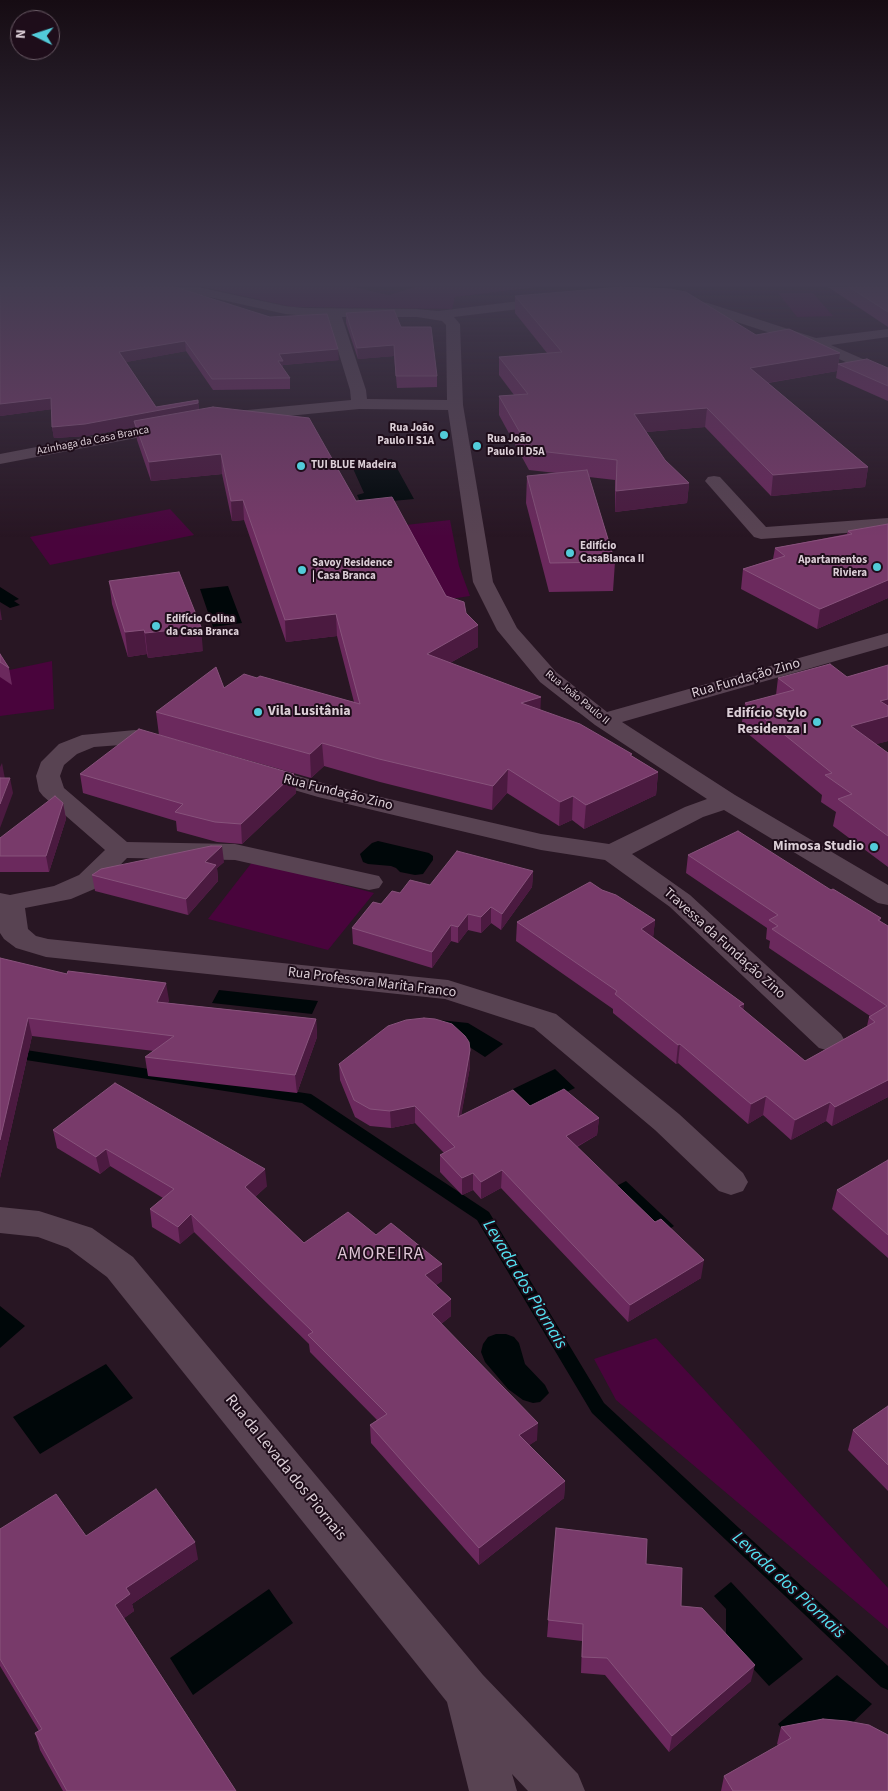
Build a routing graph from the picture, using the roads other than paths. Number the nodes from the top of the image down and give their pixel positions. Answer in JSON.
{"nodes":[{"id":1,"x":352,"y":371,"type":"edge"},
{"id":2,"x":454,"y":371,"type":"edge"},
{"id":3,"x":876,"y":371,"type":"edge"},
{"id":4,"x":888,"y":376,"type":"edge"},
{"id":5,"x":359,"y":404,"type":"junction"},
{"id":6,"x":455,"y":405,"type":"junction"},
{"id":7,"x":211,"y":419,"type":"edge"},
{"id":8,"x":192,"y":422,"type":"edge"},
{"id":9,"x":0,"y":458,"type":"edge"},
{"id":10,"x":714,"y":481,"type":"dead end"},
{"id":11,"x":888,"y":524,"type":"edge"},
{"id":12,"x":888,"y":639,"type":"edge"},
{"id":13,"x":603,"y":720,"type":"junction"},
{"id":14,"x":190,"y":752,"type":"edge"},
{"id":15,"x":236,"y":766,"type":"edge"},
{"id":16,"x":726,"y":800,"type":"junction"},
{"id":17,"x":120,"y":850,"type":"junction"},
{"id":18,"x":613,"y":853,"type":"junction"},
{"id":19,"x":369,"y":882,"type":"dead end"},
{"id":20,"x":888,"y":897,"type":"edge"},
{"id":21,"x":5,"y":902,"type":"edge"},
{"id":22,"x":830,"y":1041,"type":"dead end"},
{"id":23,"x":731,"y":1182,"type":"dead end"},
{"id":24,"x":0,"y":1220,"type":"edge"},
{"id":25,"x":467,"y":1691,"type":"junction"},
{"id":26,"x":493,"y":1791,"type":"edge"},
{"id":27,"x":561,"y":1791,"type":"edge"}],
"edges":[{"from":1,"to":5,"type":"street"},
{"from":2,"to":6,"type":"street","name":"Rua João Paulo II"},
{"from":3,"to":4,"type":"street"},
{"from":5,"to":6,"type":"street"},
{"from":5,"to":7,"type":"street"},
{"from":6,"to":13,"type":"street","name":"Rua João Paulo II"},
{"from":8,"to":9,"type":"street","name":"Azinhaga da Casa Branca"},
{"from":10,"to":11,"type":"street"},
{"from":12,"to":13,"type":"street","name":"Rua Fundação Zino"},
{"from":13,"to":16,"type":"street","name":"Rua João Paulo II"},
{"from":14,"to":17,"type":"street"},
{"from":15,"to":18,"type":"street","name":"Rua Fundação Zino"},
{"from":16,"to":18,"type":"street"},
{"from":16,"to":20,"type":"street","name":"Rua João Paulo II"},
{"from":17,"to":19,"type":"street"},
{"from":17,"to":21,"type":"street"},
{"from":18,"to":22,"type":"street","name":"Travessa da Fundação Zino"},
{"from":21,"to":23,"type":"street","name":"Rua Professora Marita Franco"},
{"from":24,"to":25,"type":"street","name":"Rua da Levada dos Piornais"},
{"from":25,"to":26,"type":"street","name":"Rua da Levada dos Piornais"},
{"from":25,"to":27,"type":"street"}]}
